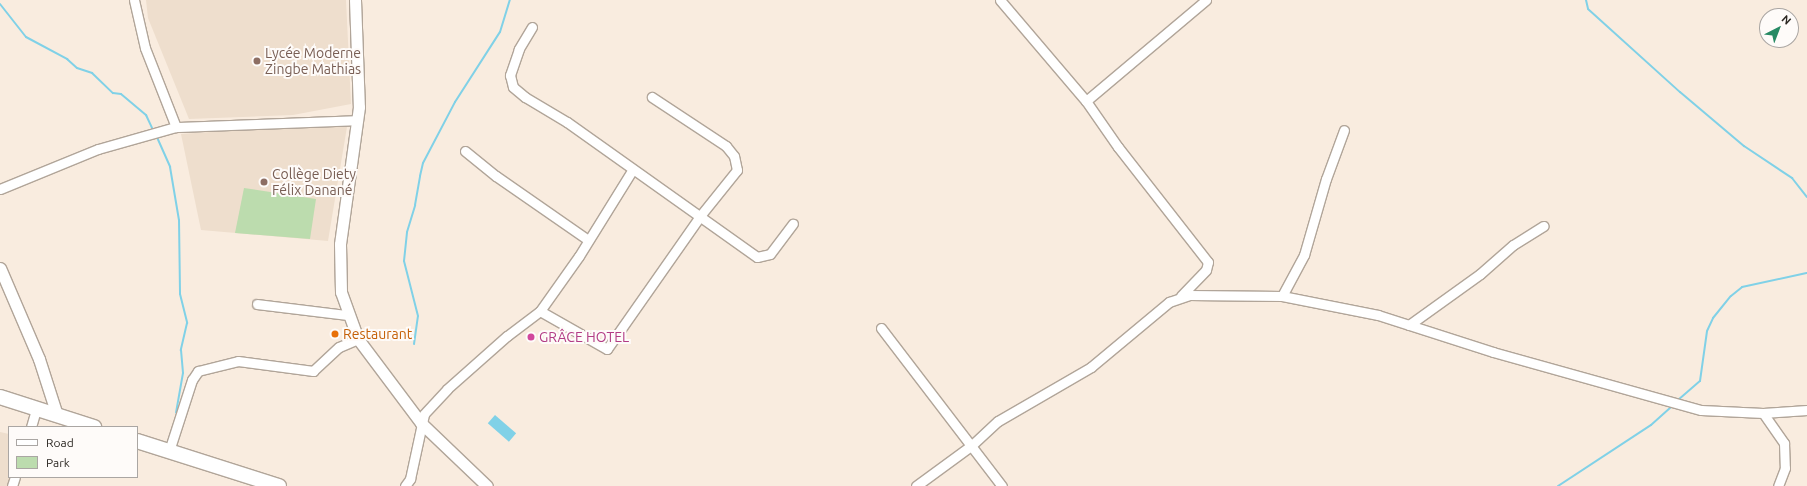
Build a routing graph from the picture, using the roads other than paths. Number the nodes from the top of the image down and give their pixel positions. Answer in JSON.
{"nodes":[{"id":1,"x":134,"y":0,"type":"edge"},
{"id":2,"x":355,"y":0,"type":"edge"},
{"id":3,"x":1000,"y":0,"type":"edge"},
{"id":4,"x":1206,"y":0,"type":"edge"},
{"id":5,"x":532,"y":27,"type":"dead end"},
{"id":6,"x":652,"y":97,"type":"dead end"},
{"id":7,"x":1086,"y":101,"type":"junction"},
{"id":8,"x":357,"y":120,"type":"junction"},
{"id":9,"x":176,"y":127,"type":"junction"},
{"id":10,"x":1344,"y":130,"type":"dead end"},
{"id":11,"x":465,"y":150,"type":"dead end"},
{"id":12,"x":633,"y":170,"type":"junction"},
{"id":13,"x":0,"y":189,"type":"edge"},
{"id":14,"x":700,"y":216,"type":"junction"},
{"id":15,"x":793,"y":224,"type":"dead end"},
{"id":16,"x":1544,"y":226,"type":"dead end"},
{"id":17,"x":588,"y":240,"type":"junction"},
{"id":18,"x":0,"y":268,"type":"edge"},
{"id":19,"x":1181,"y":296,"type":"junction"},
{"id":20,"x":1282,"y":296,"type":"junction"},
{"id":21,"x":257,"y":304,"type":"dead end"},
{"id":22,"x":540,"y":311,"type":"junction"},
{"id":23,"x":347,"y":314,"type":"junction"},
{"id":24,"x":1409,"y":325,"type":"junction"},
{"id":25,"x":881,"y":328,"type":"dead end"},
{"id":26,"x":358,"y":339,"type":"junction"},
{"id":27,"x":0,"y":397,"type":"edge"},
{"id":28,"x":36,"y":409,"type":"junction"},
{"id":29,"x":1807,"y":410,"type":"edge"},
{"id":30,"x":1763,"y":413,"type":"junction"},
{"id":31,"x":57,"y":415,"type":"junction"},
{"id":32,"x":421,"y":423,"type":"junction"},
{"id":33,"x":31,"y":426,"type":"edge"},
{"id":34,"x":91,"y":426,"type":"edge"},
{"id":35,"x":138,"y":441,"type":"edge"},
{"id":36,"x":972,"y":445,"type":"junction"},
{"id":37,"x":169,"y":451,"type":"junction"},
{"id":38,"x":410,"y":484,"type":"edge"},
{"id":39,"x":279,"y":486,"type":"edge"},
{"id":40,"x":488,"y":486,"type":"edge"},
{"id":41,"x":916,"y":486,"type":"edge"},
{"id":42,"x":1002,"y":486,"type":"edge"},
{"id":43,"x":1778,"y":486,"type":"edge"}],
"edges":[{"from":1,"to":9,"type":"street"},
{"from":2,"to":8,"type":"street"},
{"from":3,"to":7,"type":"street"},
{"from":4,"to":7,"type":"street"},
{"from":5,"to":12,"type":"street"},
{"from":6,"to":14,"type":"street"},
{"from":7,"to":19,"type":"street"},
{"from":8,"to":9,"type":"street"},
{"from":8,"to":23,"type":"street"},
{"from":9,"to":13,"type":"street"},
{"from":10,"to":20,"type":"street"},
{"from":11,"to":17,"type":"street"},
{"from":12,"to":14,"type":"street"},
{"from":12,"to":17,"type":"street"},
{"from":14,"to":15,"type":"street"},
{"from":14,"to":22,"type":"street"},
{"from":16,"to":24,"type":"street"},
{"from":17,"to":22,"type":"street"},
{"from":18,"to":31,"type":"street"},
{"from":19,"to":20,"type":"street"},
{"from":19,"to":36,"type":"street"},
{"from":20,"to":24,"type":"street"},
{"from":21,"to":23,"type":"street"},
{"from":22,"to":32,"type":"street"},
{"from":23,"to":26,"type":"street"},
{"from":24,"to":30,"type":"street"},
{"from":25,"to":36,"type":"street"},
{"from":26,"to":32,"type":"street"},
{"from":26,"to":37,"type":"street"},
{"from":27,"to":28,"type":"main road"},
{"from":28,"to":31,"type":"main road"},
{"from":28,"to":33,"type":"street"},
{"from":29,"to":30,"type":"street"},
{"from":30,"to":43,"type":"street"},
{"from":31,"to":34,"type":"main road"},
{"from":32,"to":38,"type":"street"},
{"from":32,"to":40,"type":"street"},
{"from":35,"to":37,"type":"main road"},
{"from":36,"to":41,"type":"street"},
{"from":36,"to":42,"type":"street"},
{"from":37,"to":39,"type":"main road"}]}
